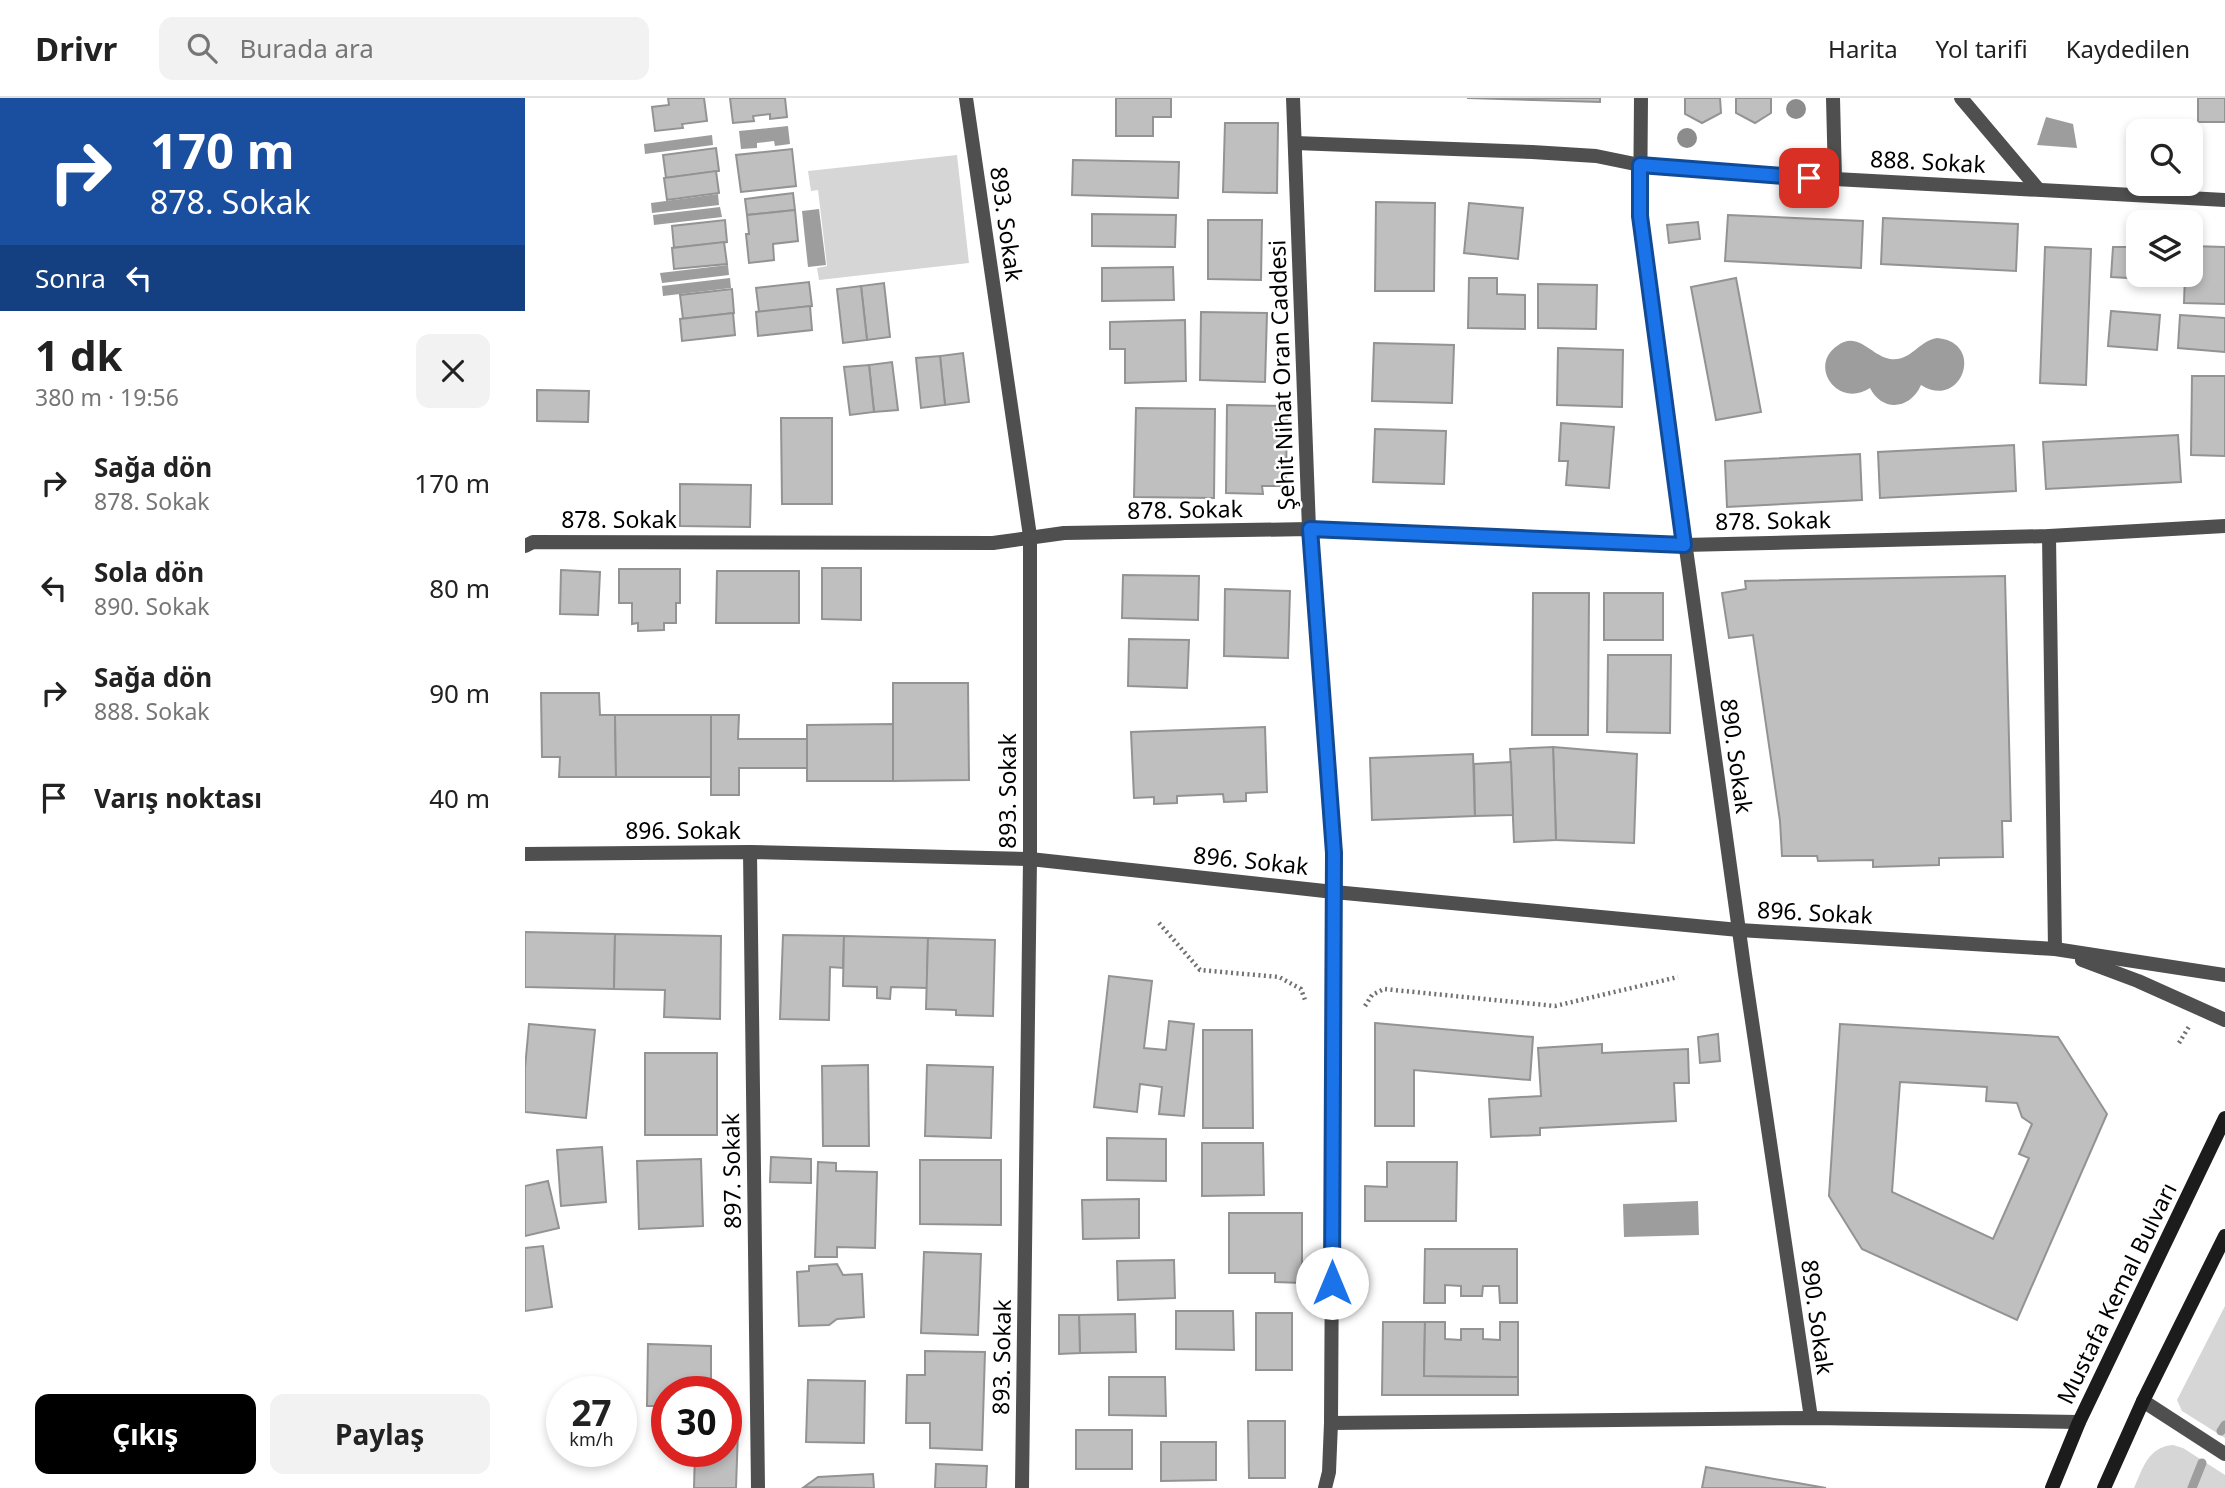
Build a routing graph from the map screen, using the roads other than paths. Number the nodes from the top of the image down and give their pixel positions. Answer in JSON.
{"nodes":[{"id":1,"x":966,"y":98,"type":"edge"},
{"id":2,"x":1293,"y":98,"type":"edge"},
{"id":3,"x":1641,"y":98,"type":"edge"},
{"id":4,"x":1833,"y":98,"type":"edge"},
{"id":5,"x":1961,"y":98,"type":"edge"},
{"id":6,"x":1295,"y":144,"type":"junction"},
{"id":7,"x":1640,"y":165,"type":"junction"},
{"id":8,"x":1835,"y":179,"type":"junction"},
{"id":9,"x":2038,"y":189,"type":"junction"},
{"id":10,"x":2225,"y":200,"type":"edge"},
{"id":11,"x":2225,"y":526,"type":"edge"},
{"id":12,"x":1310,"y":529,"type":"junction"},
{"id":13,"x":1030,"y":536,"type":"junction"},
{"id":14,"x":2049,"y":537,"type":"junction"},
{"id":15,"x":1684,"y":545,"type":"junction"},
{"id":16,"x":525,"y":546,"type":"edge"},
{"id":17,"x":750,"y":852,"type":"junction"},
{"id":18,"x":525,"y":854,"type":"edge"},
{"id":19,"x":1030,"y":859,"type":"junction"},
{"id":20,"x":1334,"y":892,"type":"junction"},
{"id":21,"x":1739,"y":930,"type":"junction"},
{"id":22,"x":2055,"y":949,"type":"junction"},
{"id":23,"x":2225,"y":975,"type":"edge"},
{"id":24,"x":2225,"y":1020,"type":"edge"},
{"id":25,"x":2225,"y":1118,"type":"edge"},
{"id":26,"x":2225,"y":1236,"type":"edge"},
{"id":27,"x":2143,"y":1401,"type":"junction"},
{"id":28,"x":1811,"y":1418,"type":"junction"},
{"id":29,"x":2079,"y":1422,"type":"junction"},
{"id":30,"x":1331,"y":1423,"type":"junction"},
{"id":31,"x":2225,"y":1454,"type":"edge"},
{"id":32,"x":758,"y":1488,"type":"edge"},
{"id":33,"x":1022,"y":1488,"type":"edge"},
{"id":34,"x":1325,"y":1488,"type":"edge"},
{"id":35,"x":2052,"y":1488,"type":"edge"},
{"id":36,"x":2104,"y":1488,"type":"edge"}],
"edges":[{"from":1,"to":13,"type":"street","name":"893. Sokak"},
{"from":2,"to":6,"type":"street","name":"Şehit Nihat Oran Caddesi"},
{"from":3,"to":7,"type":"street","name":"890. Sokak"},
{"from":4,"to":8,"type":"street"},
{"from":5,"to":9,"type":"street"},
{"from":6,"to":7,"type":"street","name":"888. Sokak"},
{"from":6,"to":12,"type":"street","name":"Şehit Nihat Oran Caddesi"},
{"from":7,"to":8,"type":"street","name":"888. Sokak"},
{"from":7,"to":15,"type":"street","name":"890. Sokak"},
{"from":8,"to":9,"type":"street","name":"888. Sokak"},
{"from":9,"to":10,"type":"street","name":"888. Sokak"},
{"from":11,"to":14,"type":"street","name":"878. Sokak"},
{"from":12,"to":13,"type":"street","name":"878. Sokak"},
{"from":12,"to":15,"type":"street","name":"878. Sokak"},
{"from":12,"to":20,"type":"street","name":"Şehit Nihat Oran Caddesi"},
{"from":13,"to":16,"type":"street","name":"878. Sokak"},
{"from":13,"to":19,"type":"street","name":"893. Sokak"},
{"from":14,"to":15,"type":"street","name":"878. Sokak"},
{"from":14,"to":22,"type":"street"},
{"from":15,"to":21,"type":"street","name":"890. Sokak"},
{"from":17,"to":18,"type":"street","name":"896. Sokak"},
{"from":17,"to":19,"type":"street","name":"896. Sokak"},
{"from":17,"to":32,"type":"street","name":"897. Sokak"},
{"from":19,"to":20,"type":"street","name":"896. Sokak"},
{"from":19,"to":33,"type":"street","name":"893. Sokak"},
{"from":20,"to":21,"type":"street","name":"896. Sokak"},
{"from":20,"to":30,"type":"street","name":"Şehit Nihat Oran Caddesi"},
{"from":21,"to":22,"type":"street","name":"896. Sokak"},
{"from":21,"to":28,"type":"street","name":"890. Sokak"},
{"from":22,"to":23,"type":"street","name":"896. Sokak"},
{"from":22,"to":24,"type":"street","name":"896. Sokak"},
{"from":25,"to":29,"type":"main road","name":"Mustafa Kemal Bulvarı"},
{"from":26,"to":27,"type":"main road"},
{"from":27,"to":31,"type":"street"},
{"from":27,"to":36,"type":"main road"},
{"from":28,"to":29,"type":"street"},
{"from":28,"to":30,"type":"street"},
{"from":29,"to":35,"type":"main road","name":"Mustafa Kemal Bulvarı"},
{"from":30,"to":34,"type":"street","name":"Şehit Nihat Oran Caddesi"}]}
